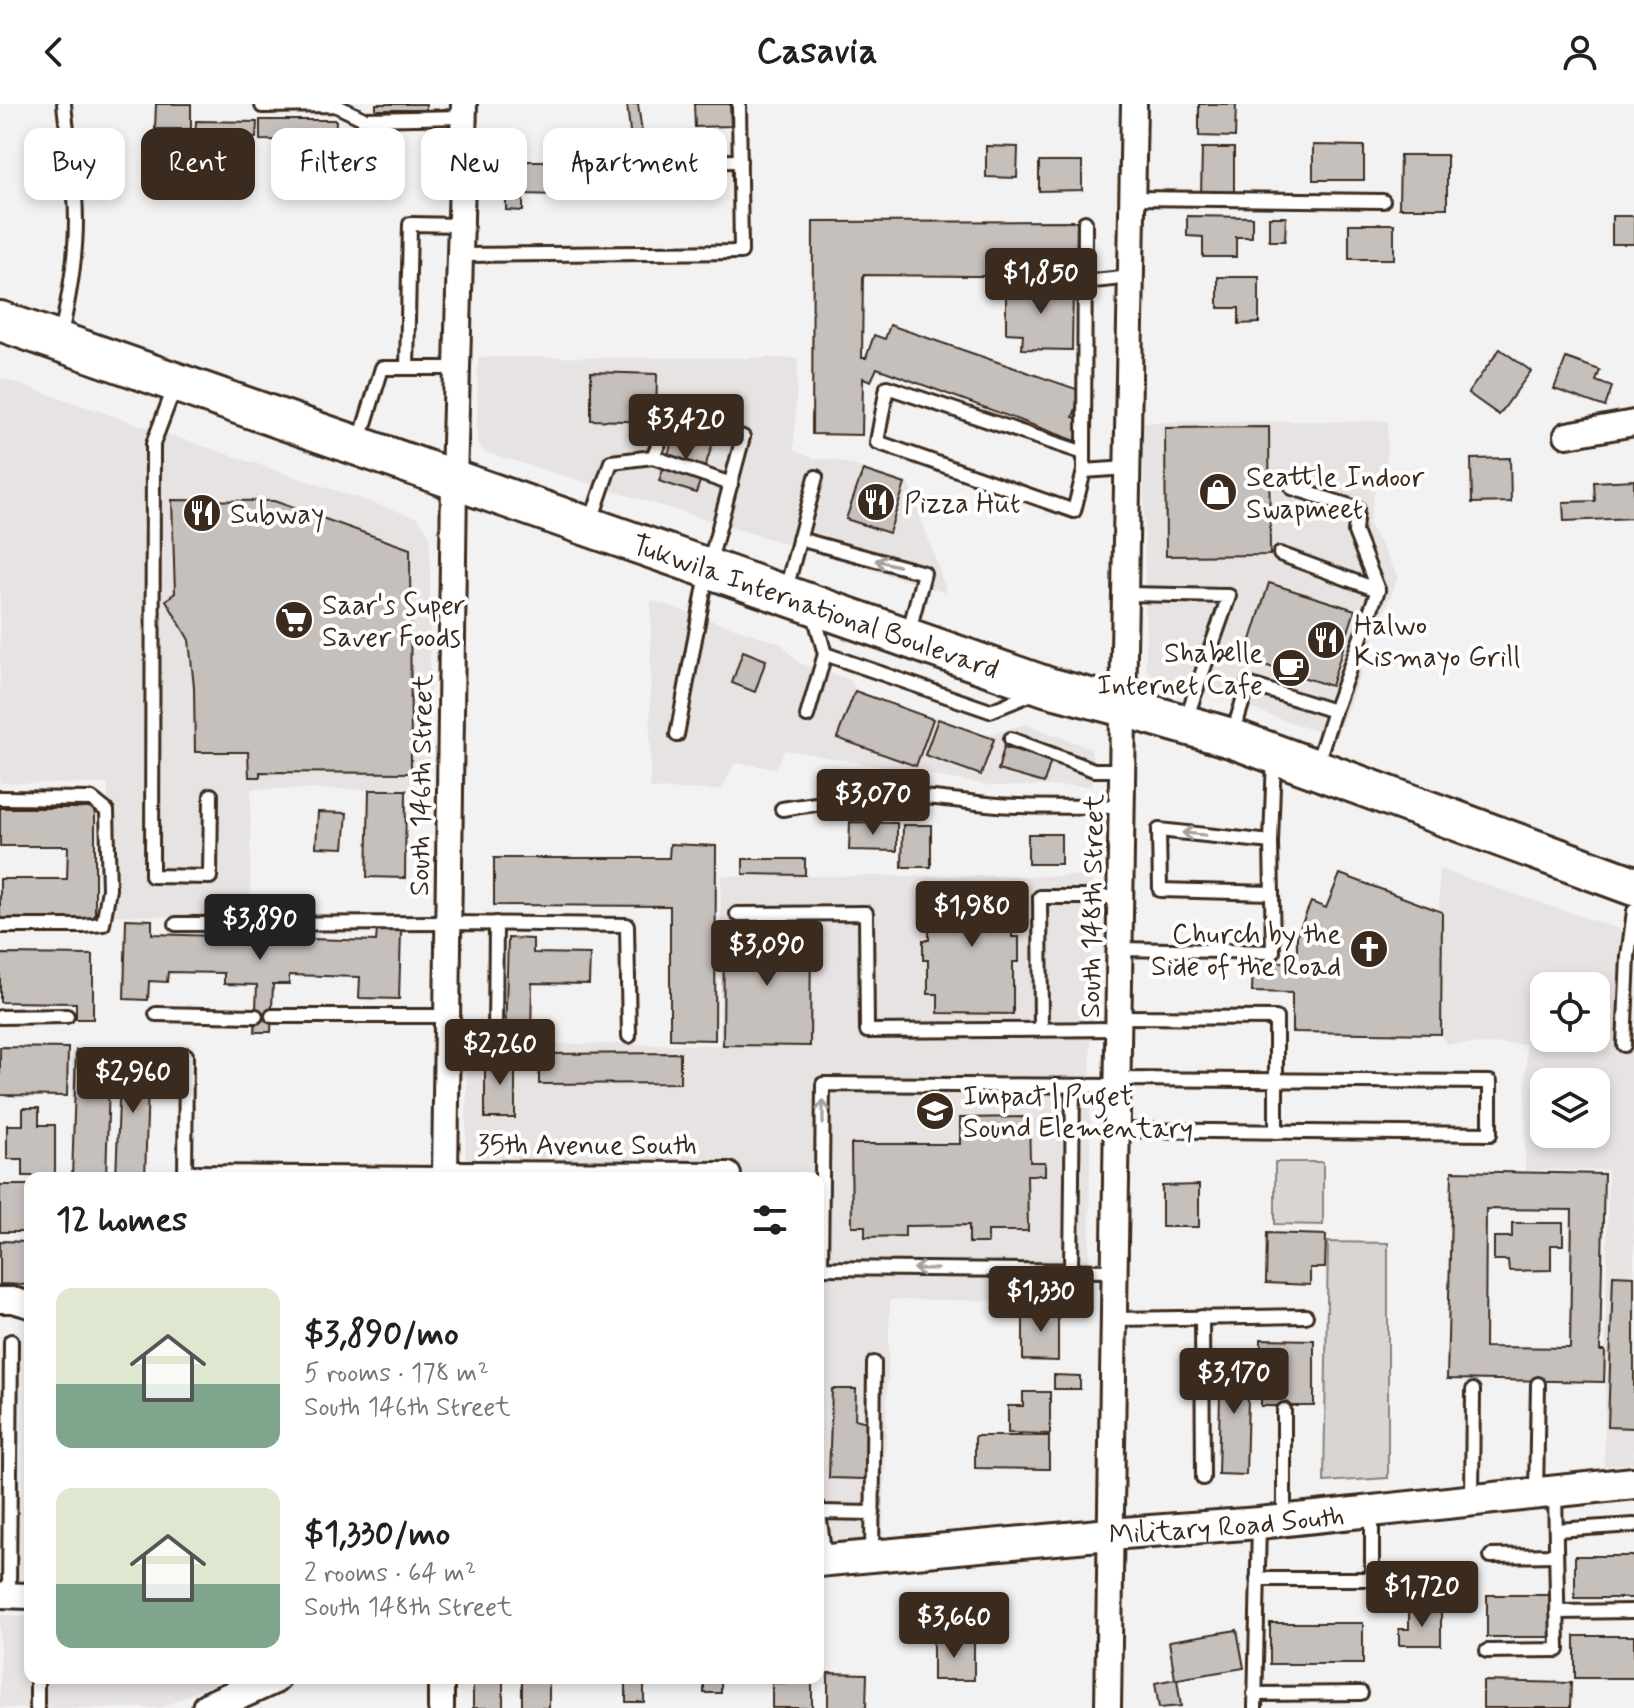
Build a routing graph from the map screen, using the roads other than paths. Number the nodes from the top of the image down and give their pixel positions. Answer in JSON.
{"nodes":[{"id":1,"x":64,"y":104,"type":"edge"},
{"id":2,"x":739,"y":104,"type":"edge"},
{"id":3,"x":1134,"y":104,"type":"edge"},
{"id":4,"x":262,"y":106,"type":"edge"},
{"id":5,"x":464,"y":111,"type":"edge"},
{"id":6,"x":727,"y":161,"type":"edge"},
{"id":7,"x":740,"y":161,"type":"junction"},
{"id":8,"x":1133,"y":198,"type":"junction"},
{"id":9,"x":1383,"y":201,"type":"dead end"},
{"id":10,"x":1085,"y":222,"type":"dead end"},
{"id":11,"x":461,"y":225,"type":"junction"},
{"id":12,"x":461,"y":255,"type":"junction"},
{"id":13,"x":1131,"y":277,"type":"junction"},
{"id":14,"x":1085,"y":282,"type":"junction"},
{"id":15,"x":0,"y":321,"type":"edge"},
{"id":16,"x":59,"y":342,"type":"junction"},
{"id":17,"x":407,"y":368,"type":"junction"},
{"id":18,"x":458,"y":368,"type":"junction"},
{"id":19,"x":176,"y":384,"type":"junction"},
{"id":20,"x":1634,"y":423,"type":"edge"},
{"id":21,"x":1567,"y":435,"type":"dead end"},
{"id":22,"x":358,"y":447,"type":"junction"},
{"id":23,"x":1084,"y":453,"type":"junction"},
{"id":24,"x":659,"y":459,"type":"junction"},
{"id":25,"x":1127,"y":468,"type":"junction"},
{"id":26,"x":1084,"y":471,"type":"junction"},
{"id":27,"x":816,"y":477,"type":"dead end"},
{"id":28,"x":454,"y":481,"type":"junction"},
{"id":29,"x":731,"y":484,"type":"junction"},
{"id":30,"x":1292,"y":488,"type":"dead end"},
{"id":31,"x":589,"y":528,"type":"junction"},
{"id":32,"x":799,"y":539,"type":"junction"},
{"id":33,"x":1280,"y":554,"type":"dead end"},
{"id":34,"x":708,"y":569,"type":"junction"},
{"id":35,"x":1378,"y":590,"type":"junction"},
{"id":36,"x":1125,"y":594,"type":"junction"},
{"id":37,"x":798,"y":600,"type":"junction"},
{"id":38,"x":907,"y":638,"type":"junction"},
{"id":39,"x":825,"y":654,"type":"junction"},
{"id":40,"x":1048,"y":687,"type":"junction"},
{"id":41,"x":1124,"y":707,"type":"junction"},
{"id":42,"x":1334,"y":711,"type":"junction"},
{"id":43,"x":807,"y":716,"type":"dead end"},
{"id":44,"x":1184,"y":725,"type":"junction"},
{"id":45,"x":677,"y":735,"type":"dead end"},
{"id":46,"x":1231,"y":738,"type":"junction"},
{"id":47,"x":1011,"y":739,"type":"dead end"},
{"id":48,"x":1274,"y":754,"type":"junction"},
{"id":49,"x":1315,"y":769,"type":"junction"},
{"id":50,"x":1123,"y":770,"type":"junction"},
{"id":51,"x":211,"y":795,"type":"dead end"},
{"id":52,"x":0,"y":798,"type":"edge"},
{"id":53,"x":1122,"y":807,"type":"junction"},
{"id":54,"x":782,"y":809,"type":"dead end"},
{"id":55,"x":1271,"y":842,"type":"junction"},
{"id":56,"x":1634,"y":886,"type":"edge"},
{"id":57,"x":1272,"y":893,"type":"junction"},
{"id":58,"x":1121,"y":897,"type":"junction"},
{"id":59,"x":1634,"y":911,"type":"edge"},
{"id":60,"x":737,"y":914,"type":"dead end"},
{"id":61,"x":448,"y":923,"type":"junction"},
{"id":62,"x":496,"y":923,"type":"junction"},
{"id":63,"x":176,"y":924,"type":"dead end"},
{"id":64,"x":0,"y":926,"type":"edge"},
{"id":65,"x":1120,"y":949,"type":"junction"},
{"id":66,"x":156,"y":1014,"type":"dead end"},
{"id":67,"x":67,"y":1016,"type":"dead end"},
{"id":68,"x":256,"y":1016,"type":"dead end"},
{"id":69,"x":272,"y":1016,"type":"dead end"},
{"id":70,"x":447,"y":1016,"type":"junction"},
{"id":71,"x":0,"y":1017,"type":"edge"},
{"id":72,"x":1119,"y":1023,"type":"junction"},
{"id":73,"x":1041,"y":1029,"type":"junction"},
{"id":74,"x":495,"y":1032,"type":"dead end"},
{"id":75,"x":629,"y":1036,"type":"dead end"},
{"id":76,"x":1624,"y":1045,"type":"dead end"},
{"id":77,"x":186,"y":1055,"type":"dead end"},
{"id":78,"x":1275,"y":1080,"type":"junction"},
{"id":79,"x":1118,"y":1083,"type":"junction"},
{"id":80,"x":1073,"y":1086,"type":"junction"},
{"id":81,"x":1118,"y":1130,"type":"junction"},
{"id":82,"x":1276,"y":1132,"type":"junction"},
{"id":83,"x":185,"y":1172,"type":"edge"},
{"id":84,"x":445,"y":1172,"type":"edge"},
{"id":85,"x":822,"y":1172,"type":"edge"},
{"id":86,"x":824,"y":1268,"type":"edge"},
{"id":87,"x":1071,"y":1270,"type":"junction"},
{"id":88,"x":1115,"y":1271,"type":"junction"},
{"id":89,"x":0,"y":1300,"type":"edge"},
{"id":90,"x":24,"y":1303,"type":"edge"},
{"id":91,"x":1306,"y":1316,"type":"dead end"},
{"id":92,"x":1202,"y":1317,"type":"junction"},
{"id":93,"x":1114,"y":1319,"type":"junction"},
{"id":94,"x":11,"y":1341,"type":"dead end"},
{"id":95,"x":874,"y":1363,"type":"dead end"},
{"id":96,"x":1538,"y":1384,"type":"dead end"},
{"id":97,"x":1473,"y":1390,"type":"dead end"},
{"id":98,"x":1284,"y":1410,"type":"dead end"},
{"id":99,"x":1203,"y":1478,"type":"dead end"},
{"id":100,"x":1634,"y":1483,"type":"edge"},
{"id":101,"x":1545,"y":1492,"type":"junction"},
{"id":102,"x":1472,"y":1500,"type":"junction"},
{"id":103,"x":824,"y":1509,"type":"edge"},
{"id":104,"x":1372,"y":1511,"type":"junction"},
{"id":105,"x":873,"y":1513,"type":"junction"},
{"id":106,"x":1271,"y":1522,"type":"junction"},
{"id":107,"x":1634,"y":1525,"type":"edge"},
{"id":108,"x":1556,"y":1530,"type":"junction"},
{"id":109,"x":1110,"y":1534,"type":"junction"},
{"id":110,"x":1556,"y":1555,"type":"junction"},
{"id":111,"x":872,"y":1556,"type":"junction"},
{"id":112,"x":1491,"y":1556,"type":"dead end"},
{"id":113,"x":824,"y":1561,"type":"edge"},
{"id":114,"x":1257,"y":1579,"type":"junction"},
{"id":115,"x":13,"y":1596,"type":"edge"},
{"id":116,"x":1634,"y":1611,"type":"edge"},
{"id":117,"x":1557,"y":1612,"type":"junction"},
{"id":118,"x":1487,"y":1651,"type":"dead end"},
{"id":119,"x":37,"y":1684,"type":"edge"},
{"id":120,"x":261,"y":1684,"type":"edge"},
{"id":121,"x":441,"y":1684,"type":"edge"},
{"id":122,"x":1361,"y":1693,"type":"dead end"},
{"id":123,"x":1254,"y":1694,"type":"junction"},
{"id":124,"x":37,"y":1708,"type":"edge"},
{"id":125,"x":208,"y":1708,"type":"edge"},
{"id":126,"x":441,"y":1708,"type":"edge"},
{"id":127,"x":1108,"y":1708,"type":"edge"},
{"id":128,"x":1255,"y":1708,"type":"edge"}],
"edges":[{"from":1,"to":16,"type":"lane"},
{"from":2,"to":7,"type":"lane"},
{"from":3,"to":8,"type":"street","name":"South 148th Street"},
{"from":4,"to":5,"type":"lane"},
{"from":5,"to":11,"type":"street","name":"South 146th Street"},
{"from":6,"to":7,"type":"lane"},
{"from":7,"to":12,"type":"lane"},
{"from":8,"to":9,"type":"lane"},
{"from":8,"to":13,"type":"street","name":"South 148th Street"},
{"from":10,"to":14,"type":"lane"},
{"from":11,"to":12,"type":"street","name":"South 146th Street"},
{"from":11,"to":17,"type":"lane"},
{"from":12,"to":18,"type":"street","name":"South 146th Street"},
{"from":13,"to":14,"type":"lane"},
{"from":13,"to":25,"type":"street","name":"South 148th Street"},
{"from":14,"to":23,"type":"lane"},
{"from":15,"to":16,"type":"main road","name":"Tukwila International Boulevard"},
{"from":16,"to":19,"type":"main road","name":"Tukwila International Boulevard"},
{"from":17,"to":18,"type":"lane"},
{"from":17,"to":22,"type":"lane"},
{"from":18,"to":28,"type":"street","name":"South 146th Street"},
{"from":19,"to":22,"type":"main road","name":"Tukwila International Boulevard"},
{"from":19,"to":51,"type":"lane"},
{"from":20,"to":21,"type":"street"},
{"from":22,"to":28,"type":"main road","name":"Tukwila International Boulevard"},
{"from":23,"to":26,"type":"lane"},
{"from":23,"to":26,"type":"lane"},
{"from":24,"to":29,"type":"lane"},
{"from":24,"to":29,"type":"lane"},
{"from":24,"to":31,"type":"lane"},
{"from":25,"to":26,"type":"lane"},
{"from":25,"to":36,"type":"street","name":"South 148th Street"},
{"from":27,"to":32,"type":"lane"},
{"from":28,"to":31,"type":"main road","name":"Tukwila International Boulevard"},
{"from":28,"to":61,"type":"street","name":"South 146th Street"},
{"from":29,"to":34,"type":"lane"},
{"from":30,"to":35,"type":"lane"},
{"from":31,"to":34,"type":"main road","name":"Tukwila International Boulevard"},
{"from":32,"to":37,"type":"lane"},
{"from":38,"to":32,"type":"lane","one_way":true},
{"from":33,"to":35,"type":"lane"},
{"from":34,"to":37,"type":"main road","name":"Tukwila International Boulevard"},
{"from":34,"to":45,"type":"lane"},
{"from":35,"to":42,"type":"lane"},
{"from":36,"to":41,"type":"street","name":"South 148th Street"},
{"from":36,"to":44,"type":"lane"},
{"from":37,"to":38,"type":"main road","name":"Tukwila International Boulevard"},
{"from":37,"to":39,"type":"lane"},
{"from":38,"to":40,"type":"main road","name":"Tukwila International Boulevard"},
{"from":39,"to":40,"type":"lane"},
{"from":39,"to":43,"type":"lane"},
{"from":40,"to":41,"type":"main road","name":"Tukwila International Boulevard"},
{"from":41,"to":44,"type":"main road","name":"Tukwila International Boulevard"},
{"from":41,"to":50,"type":"street","name":"South 148th Street"},
{"from":42,"to":46,"type":"lane"},
{"from":42,"to":49,"type":"lane"},
{"from":44,"to":46,"type":"main road","name":"Tukwila International Boulevard"},
{"from":46,"to":48,"type":"main road","name":"Tukwila International Boulevard"},
{"from":47,"to":50,"type":"lane"},
{"from":48,"to":49,"type":"main road","name":"Tukwila International Boulevard"},
{"from":48,"to":55,"type":"lane"},
{"from":49,"to":56,"type":"main road","name":"Tukwila International Boulevard"},
{"from":50,"to":53,"type":"street","name":"South 148th Street"},
{"from":52,"to":64,"type":"lane"},
{"from":53,"to":54,"type":"lane"},
{"from":53,"to":58,"type":"street","name":"South 148th Street"},
{"from":55,"to":57,"type":"lane"},
{"from":55,"to":57,"type":"lane","one_way":true},
{"from":57,"to":65,"type":"lane"},
{"from":58,"to":65,"type":"street","name":"South 148th Street"},
{"from":58,"to":73,"type":"lane"},
{"from":59,"to":76,"type":"lane"},
{"from":60,"to":73,"type":"lane"},
{"from":61,"to":62,"type":"lane"},
{"from":61,"to":63,"type":"lane"},
{"from":61,"to":70,"type":"street","name":"South 146th Street"},
{"from":62,"to":74,"type":"lane"},
{"from":62,"to":75,"type":"lane"},
{"from":65,"to":72,"type":"street","name":"South 148th Street"},
{"from":66,"to":68,"type":"lane"},
{"from":67,"to":71,"type":"lane"},
{"from":69,"to":70,"type":"lane"},
{"from":70,"to":84,"type":"street","name":"South 146th Street"},
{"from":72,"to":73,"type":"lane"},
{"from":72,"to":78,"type":"lane"},
{"from":72,"to":79,"type":"street","name":"South 148th Street"},
{"from":77,"to":83,"type":"lane"},
{"from":78,"to":79,"type":"lane"},
{"from":78,"to":82,"type":"lane"},
{"from":78,"to":82,"type":"lane"},
{"from":79,"to":80,"type":"lane"},
{"from":79,"to":81,"type":"street","name":"South 148th Street"},
{"from":85,"to":80,"type":"lane","one_way":true},
{"from":80,"to":87,"type":"lane"},
{"from":81,"to":82,"type":"lane"},
{"from":81,"to":88,"type":"street","name":"South 148th Street"},
{"from":87,"to":86,"type":"lane","one_way":true},
{"from":87,"to":88,"type":"lane"},
{"from":88,"to":93,"type":"street","name":"South 148th Street"},
{"from":89,"to":90,"type":"street"},
{"from":91,"to":92,"type":"lane"},
{"from":92,"to":93,"type":"lane"},
{"from":92,"to":99,"type":"lane"},
{"from":93,"to":109,"type":"street","name":"South 148th Street"},
{"from":94,"to":115,"type":"lane"},
{"from":95,"to":105,"type":"lane"},
{"from":96,"to":101,"type":"lane"},
{"from":97,"to":102,"type":"lane"},
{"from":98,"to":106,"type":"lane"},
{"from":100,"to":101,"type":"street","name":"Military Road South"},
{"from":101,"to":102,"type":"street","name":"Military Road South"},
{"from":101,"to":108,"type":"lane"},
{"from":102,"to":104,"type":"street","name":"Military Road South"},
{"from":103,"to":105,"type":"lane"},
{"from":104,"to":106,"type":"street","name":"Military Road South"},
{"from":104,"to":114,"type":"lane"},
{"from":105,"to":111,"type":"lane"},
{"from":106,"to":109,"type":"street","name":"Military Road South"},
{"from":106,"to":114,"type":"lane"},
{"from":107,"to":108,"type":"lane"},
{"from":108,"to":110,"type":"lane"},
{"from":109,"to":111,"type":"street","name":"Military Road South"},
{"from":109,"to":127,"type":"street","name":"South 148th Street"},
{"from":110,"to":112,"type":"lane"},
{"from":110,"to":117,"type":"lane"},
{"from":111,"to":113,"type":"street","name":"Military Road South"},
{"from":114,"to":123,"type":"lane"},
{"from":116,"to":117,"type":"lane"},
{"from":117,"to":118,"type":"lane"},
{"from":119,"to":124,"type":"lane"},
{"from":120,"to":125,"type":"street"},
{"from":121,"to":126,"type":"street"},
{"from":122,"to":123,"type":"lane"},
{"from":123,"to":128,"type":"lane"}]}
